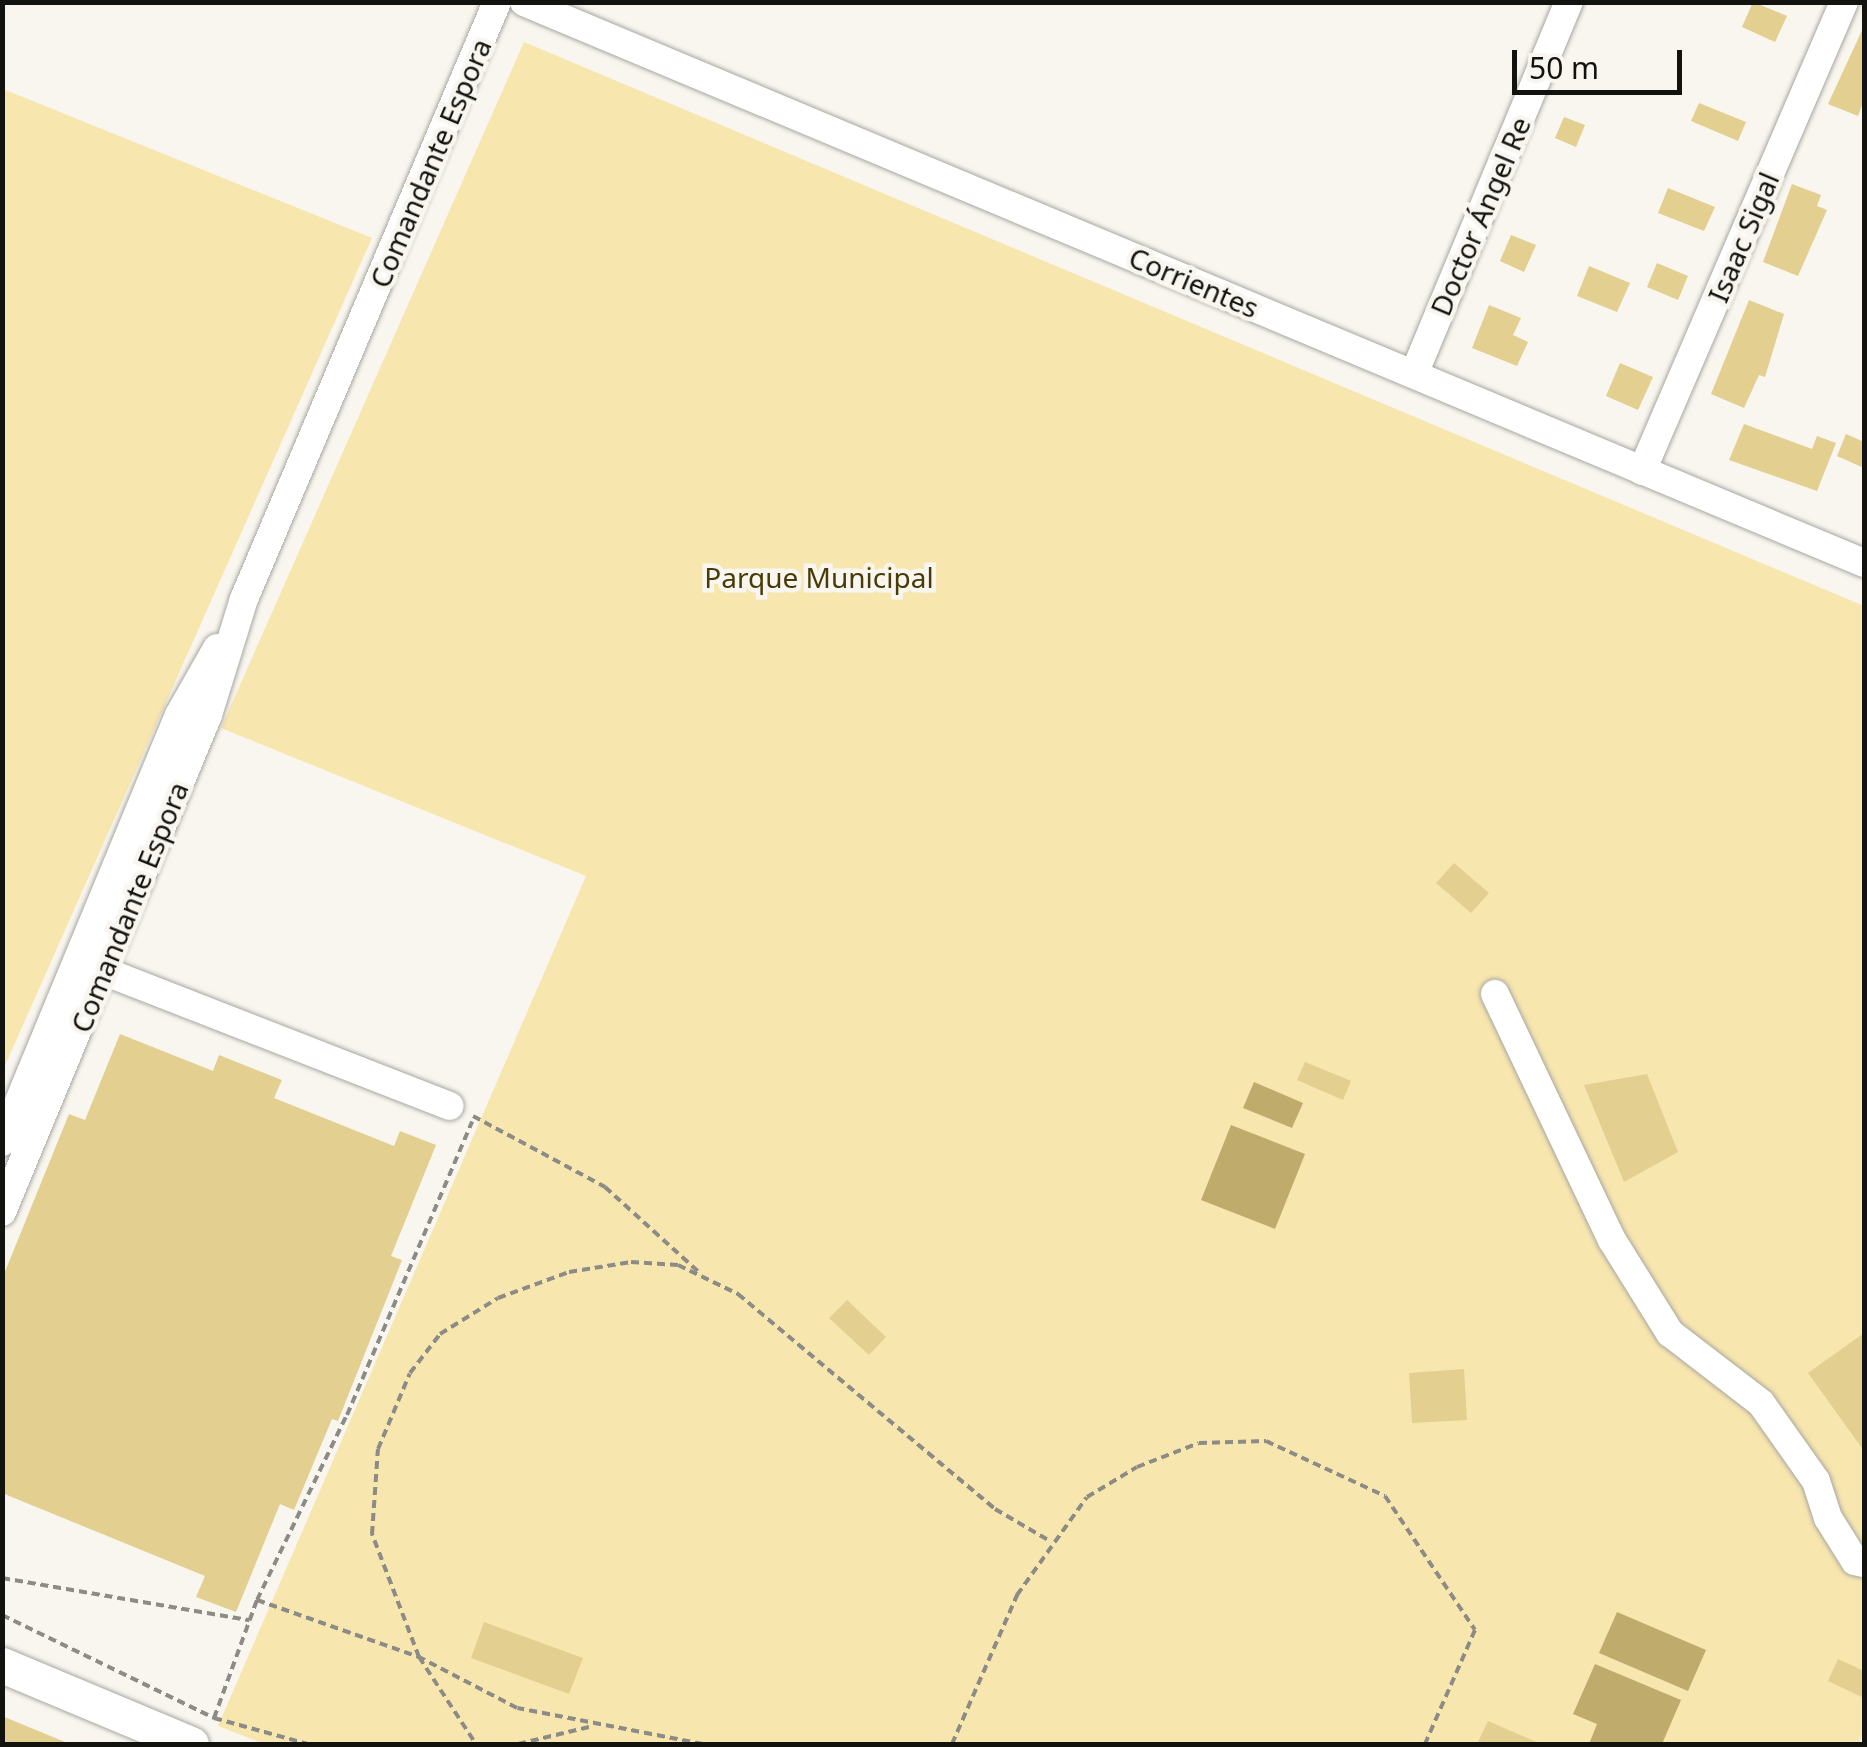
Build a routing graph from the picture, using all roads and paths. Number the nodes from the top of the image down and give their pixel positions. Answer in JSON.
{"nodes":[{"id":1,"x":497,"y":2,"type":"edge"},
{"id":2,"x":524,"y":2,"type":"edge"},
{"id":3,"x":1569,"y":2,"type":"edge"},
{"id":4,"x":1844,"y":2,"type":"edge"},
{"id":5,"x":1414,"y":374,"type":"junction"},
{"id":6,"x":1642,"y":471,"type":"junction"},
{"id":7,"x":1864,"y":563,"type":"edge"},
{"id":8,"x":90,"y":966,"type":"junction"},
{"id":9,"x":1495,"y":994,"type":"dead end"},
{"id":10,"x":462,"y":1111,"type":"junction"},
{"id":11,"x":2,"y":1142,"type":"edge"},
{"id":12,"x":2,"y":1212,"type":"edge"},
{"id":13,"x":705,"y":1278,"type":"junction"},
{"id":14,"x":1050,"y":1541,"type":"junction"},
{"id":15,"x":1864,"y":1563,"type":"edge"},
{"id":16,"x":2,"y":1578,"type":"edge"},
{"id":17,"x":257,"y":1600,"type":"junction"},
{"id":18,"x":2,"y":1615,"type":"edge"},
{"id":19,"x":249,"y":1620,"type":"junction"},
{"id":20,"x":419,"y":1657,"type":"junction"},
{"id":21,"x":2,"y":1665,"type":"edge"},
{"id":22,"x":594,"y":1726,"type":"junction"},
{"id":23,"x":202,"y":1731,"type":"edge"},
{"id":24,"x":308,"y":1744,"type":"edge"},
{"id":25,"x":476,"y":1744,"type":"edge"},
{"id":26,"x":518,"y":1744,"type":"edge"},
{"id":27,"x":703,"y":1744,"type":"edge"},
{"id":28,"x":744,"y":1744,"type":"edge"},
{"id":29,"x":796,"y":1744,"type":"edge"},
{"id":30,"x":952,"y":1744,"type":"edge"},
{"id":31,"x":1425,"y":1744,"type":"edge"}],
"edges":[{"from":1,"to":8,"type":"street","name":"Comandante Espora"},
{"from":2,"to":5,"type":"street","name":"Corrientes"},
{"from":3,"to":5,"type":"street","name":"Doctor Ángel Re"},
{"from":4,"to":6,"type":"street","name":"Isaac Sigal"},
{"from":5,"to":6,"type":"street","name":"Corrientes"},
{"from":6,"to":7,"type":"street","name":"Corrientes"},
{"from":8,"to":10,"type":"street"},
{"from":8,"to":11,"type":"street","name":"Comandante Espora"},
{"from":8,"to":12,"type":"street","name":"Comandante Espora"},
{"from":9,"to":15,"type":"street"},
{"from":10,"to":13,"type":"path"},
{"from":10,"to":17,"type":"path"},
{"from":13,"to":14,"type":"path"},
{"from":13,"to":20,"type":"path"},
{"from":14,"to":30,"type":"path"},
{"from":14,"to":31,"type":"path"},
{"from":16,"to":19,"type":"path"},
{"from":17,"to":19,"type":"path"},
{"from":17,"to":20,"type":"path"},
{"from":18,"to":23,"type":"path"},
{"from":19,"to":23,"type":"path"},
{"from":20,"to":22,"type":"path"},
{"from":20,"to":25,"type":"path"},
{"from":21,"to":23,"type":"main road"},
{"from":22,"to":26,"type":"path"},
{"from":22,"to":27,"type":"path"},
{"from":23,"to":24,"type":"path"},
{"from":28,"to":29,"type":"path"}]}
